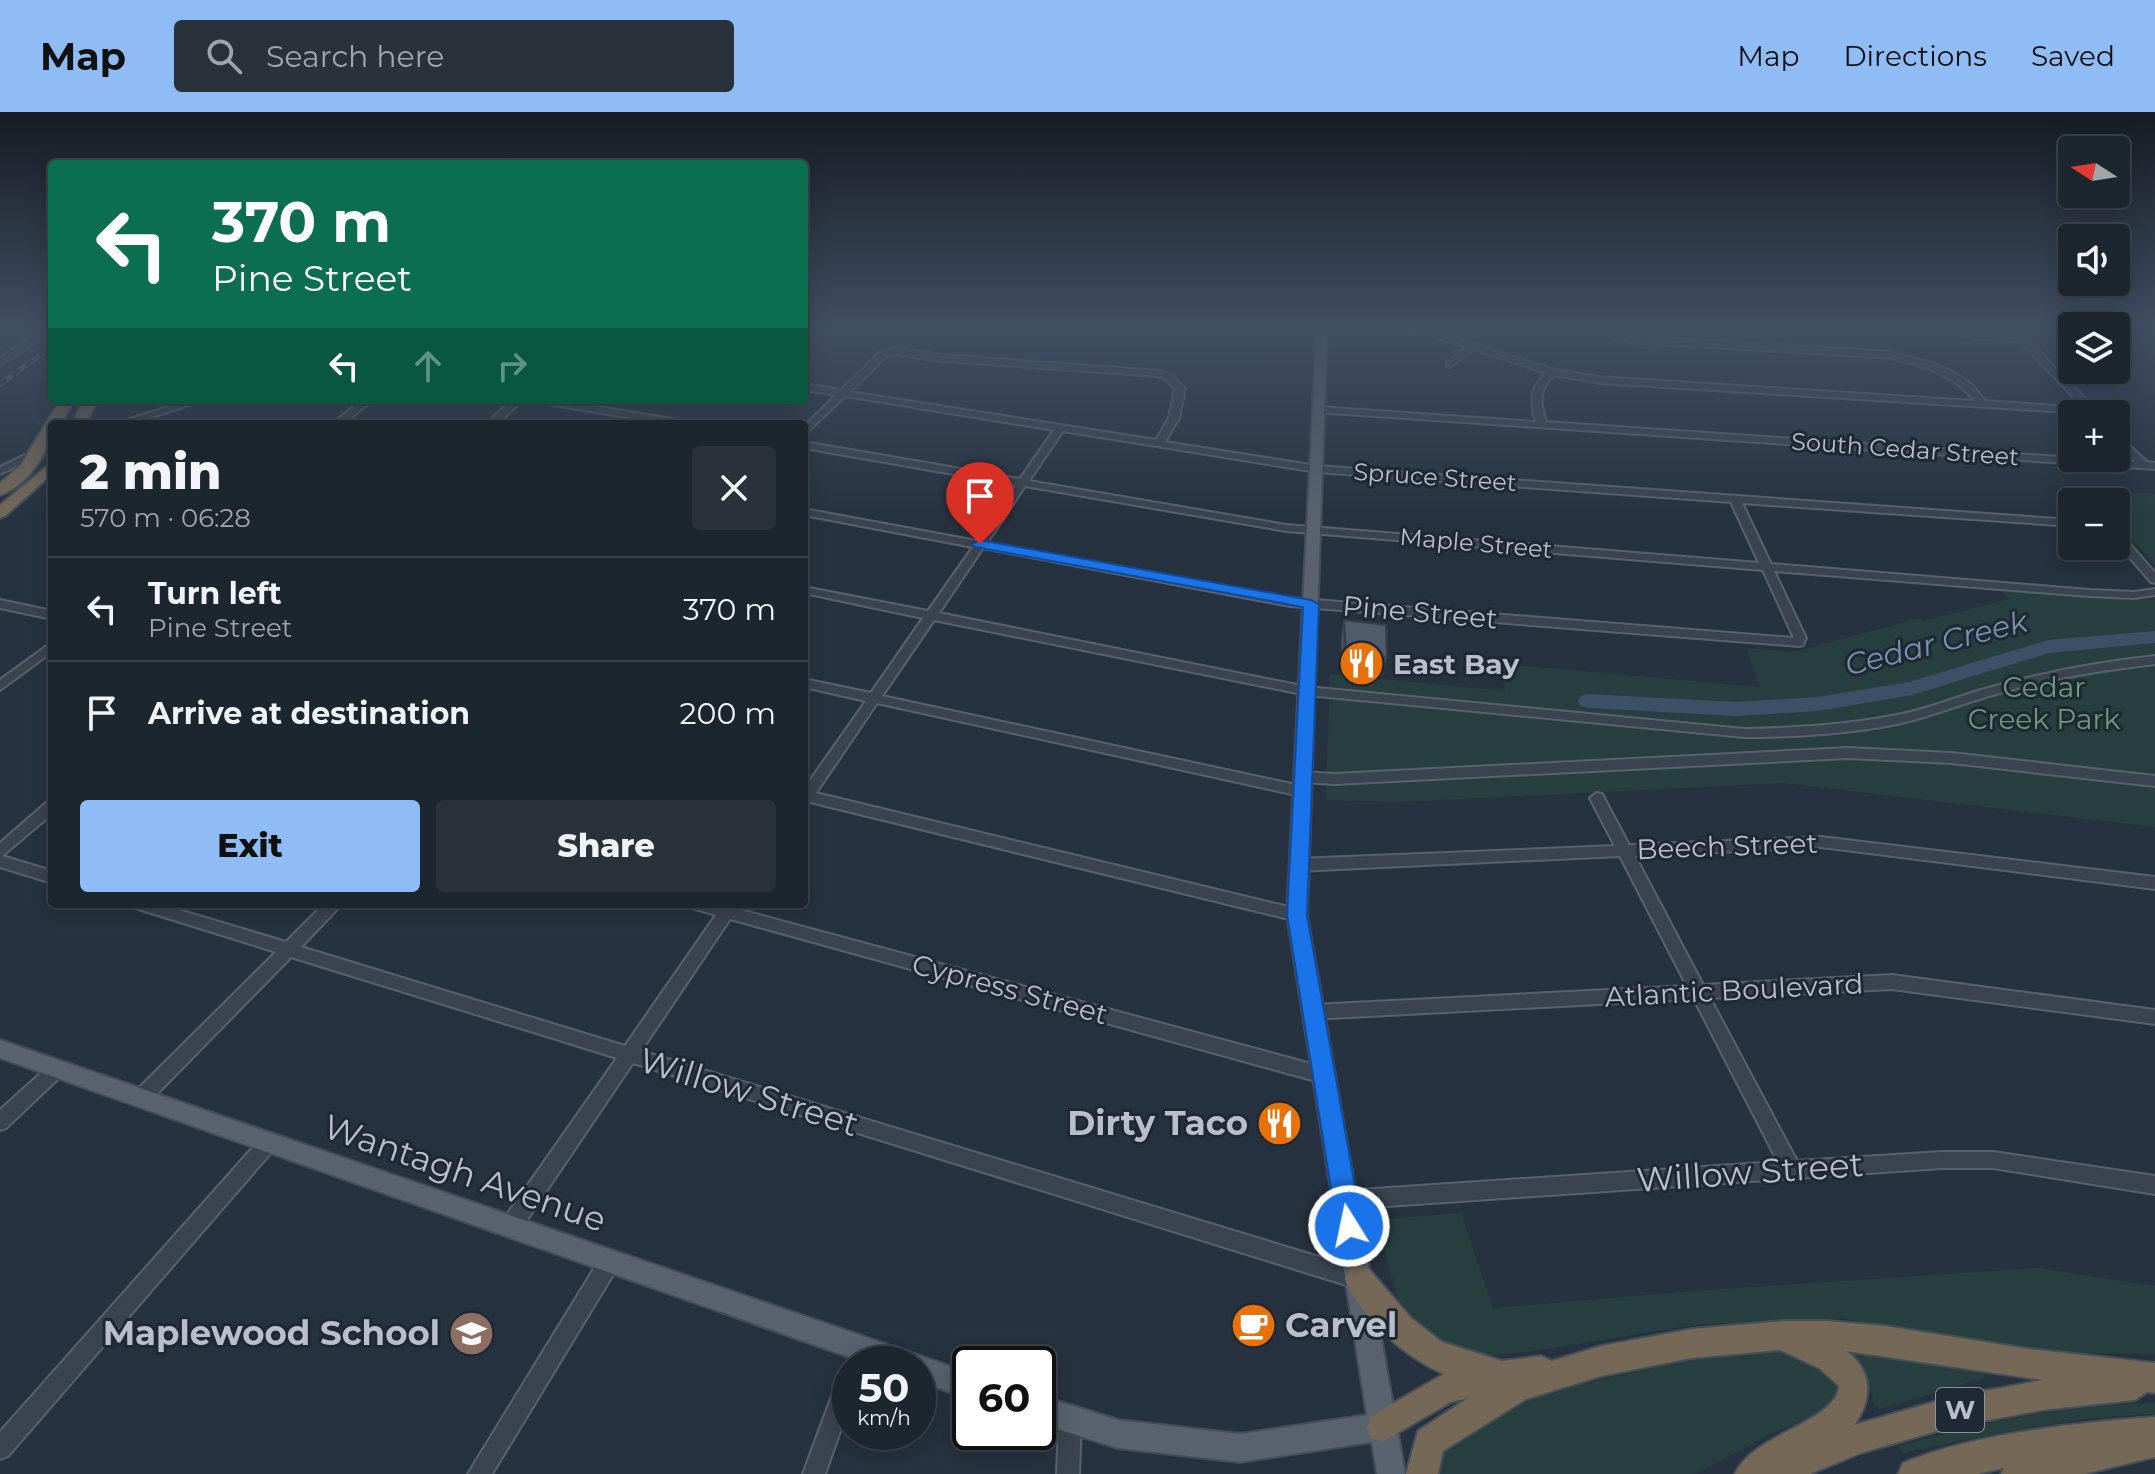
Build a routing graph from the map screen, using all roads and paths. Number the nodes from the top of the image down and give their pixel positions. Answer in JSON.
{"nodes":[{"id":1,"x":842,"y":393,"type":"joint"},
{"id":2,"x":1179,"y":393,"type":"edge"},
{"id":3,"x":1320,"y":393,"type":"edge"},
{"id":4,"x":1535,"y":393,"type":"edge"},
{"id":5,"x":1800,"y":393,"type":"edge"},
{"id":6,"x":1973,"y":393,"type":"edge"},
{"id":7,"x":186,"y":404,"type":"edge"},
{"id":8,"x":363,"y":404,"type":"edge"},
{"id":9,"x":514,"y":404,"type":"edge"},
{"id":10,"x":566,"y":404,"type":"edge"},
{"id":11,"x":1982,"y":404,"type":"junction"},
{"id":12,"x":2058,"y":409,"type":"edge"},
{"id":13,"x":1319,"y":410,"type":"junction"},
{"id":14,"x":133,"y":420,"type":"edge"},
{"id":15,"x":342,"y":420,"type":"edge"},
{"id":16,"x":496,"y":420,"type":"edge"},
{"id":17,"x":660,"y":420,"type":"edge"},
{"id":18,"x":1542,"y":424,"type":"junction"},
{"id":19,"x":808,"y":428,"type":"edge"},
{"id":20,"x":1060,"y":428,"type":"junction"},
{"id":21,"x":1159,"y":444,"type":"junction"},
{"id":22,"x":808,"y":446,"type":"edge"},
{"id":23,"x":46,"y":447,"type":"edge"},
{"id":24,"x":2130,"y":448,"type":"edge"},
{"id":25,"x":2149,"y":465,"type":"edge"},
{"id":26,"x":1317,"y":469,"type":"junction"},
{"id":27,"x":48,"y":470,"type":"edge"},
{"id":28,"x":0,"y":471,"type":"edge"},
{"id":29,"x":1022,"y":482,"type":"junction"},
{"id":30,"x":0,"y":491,"type":"edge"},
{"id":31,"x":1735,"y":499,"type":"junction"},
{"id":32,"x":0,"y":513,"type":"edge"},
{"id":33,"x":808,"y":513,"type":"edge"},
{"id":34,"x":2058,"y":522,"type":"edge"},
{"id":35,"x":1315,"y":530,"type":"junction"},
{"id":36,"x":980,"y":544,"type":"junction"},
{"id":37,"x":2130,"y":554,"type":"edge"},
{"id":38,"x":1769,"y":567,"type":"junction"},
{"id":39,"x":2155,"y":588,"type":"edge"},
{"id":40,"x":808,"y":591,"type":"edge"},
{"id":41,"x":0,"y":604,"type":"edge"},
{"id":42,"x":1311,"y":604,"type":"junction"},
{"id":43,"x":48,"y":614,"type":"edge"},
{"id":44,"x":931,"y":615,"type":"junction"},
{"id":45,"x":48,"y":649,"type":"edge"},
{"id":46,"x":2155,"y":660,"type":"edge"},
{"id":47,"x":808,"y":684,"type":"edge"},
{"id":48,"x":0,"y":686,"type":"edge"},
{"id":49,"x":1307,"y":691,"type":"junction"},
{"id":50,"x":874,"y":698,"type":"junction"},
{"id":51,"x":2155,"y":781,"type":"edge"},
{"id":52,"x":1302,"y":784,"type":"junction"},
{"id":53,"x":808,"y":793,"type":"edge"},
{"id":54,"x":808,"y":798,"type":"edge"},
{"id":55,"x":1597,"y":798,"type":"dead end"},
{"id":56,"x":48,"y":809,"type":"edge"},
{"id":57,"x":1624,"y":849,"type":"junction"},
{"id":58,"x":0,"y":851,"type":"edge"},
{"id":59,"x":0,"y":861,"type":"edge"},
{"id":60,"x":1297,"y":865,"type":"junction"},
{"id":61,"x":48,"y":876,"type":"edge"},
{"id":62,"x":2155,"y":883,"type":"edge"},
{"id":63,"x":153,"y":908,"type":"edge"},
{"id":64,"x":330,"y":908,"type":"edge"},
{"id":65,"x":729,"y":908,"type":"edge"},
{"id":66,"x":1297,"y":915,"type":"junction"},
{"id":67,"x":288,"y":950,"type":"junction"},
{"id":68,"x":1701,"y":992,"type":"junction"},
{"id":69,"x":1312,"y":1012,"type":"junction"},
{"id":70,"x":2155,"y":1017,"type":"edge"},
{"id":71,"x":0,"y":1049,"type":"edge"},
{"id":72,"x":629,"y":1055,"type":"junction"},
{"id":73,"x":57,"y":1069,"type":"junction"},
{"id":74,"x":1323,"y":1075,"type":"junction"},
{"id":75,"x":141,"y":1098,"type":"junction"},
{"id":76,"x":0,"y":1122,"type":"edge"},
{"id":77,"x":269,"y":1142,"type":"junction"},
{"id":78,"x":1791,"y":1169,"type":"junction"},
{"id":79,"x":2155,"y":1185,"type":"edge"},
{"id":80,"x":1344,"y":1200,"type":"junction"},
{"id":81,"x":511,"y":1226,"type":"junction"},
{"id":82,"x":610,"y":1261,"type":"junction"},
{"id":83,"x":1359,"y":1279,"type":"junction"},
{"id":84,"x":1765,"y":1337,"type":"junction"},
{"id":85,"x":832,"y":1347,"type":"edge"},
{"id":86,"x":1581,"y":1367,"type":"junction"},
{"id":87,"x":1509,"y":1374,"type":"junction"},
{"id":88,"x":2155,"y":1381,"type":"edge"},
{"id":89,"x":1056,"y":1415,"type":"edge"},
{"id":90,"x":1070,"y":1420,"type":"junction"},
{"id":91,"x":832,"y":1424,"type":"edge"},
{"id":92,"x":1382,"y":1427,"type":"junction"},
{"id":93,"x":2155,"y":1432,"type":"edge"},
{"id":94,"x":2155,"y":1442,"type":"edge"},
{"id":95,"x":0,"y":1448,"type":"edge"},
{"id":96,"x":479,"y":1474,"type":"edge"},
{"id":97,"x":814,"y":1474,"type":"edge"},
{"id":98,"x":1068,"y":1474,"type":"edge"},
{"id":99,"x":1391,"y":1474,"type":"edge"},
{"id":100,"x":1422,"y":1474,"type":"edge"},
{"id":101,"x":1751,"y":1474,"type":"edge"},
{"id":102,"x":1775,"y":1474,"type":"edge"},
{"id":103,"x":1914,"y":1474,"type":"edge"},
{"id":104,"x":2017,"y":1474,"type":"edge"}],
"edges":[{"from":1,"to":19,"type":"street"},
{"from":1,"to":20,"type":"street","name":"Spruce Street"},
{"from":2,"to":21,"type":"street"},
{"from":3,"to":13,"type":"main road"},
{"from":4,"to":18,"type":"street"},
{"from":5,"to":11,"type":"street"},
{"from":6,"to":11,"type":"street"},
{"from":7,"to":14,"type":"street"},
{"from":8,"to":15,"type":"street"},
{"from":9,"to":16,"type":"street"},
{"from":10,"to":17,"type":"street"},
{"from":11,"to":12,"type":"street"},
{"from":13,"to":18,"type":"street","name":"South Cedar Street"},
{"from":13,"to":26,"type":"main road"},
{"from":18,"to":25,"type":"street","name":"South Cedar Street"},
{"from":20,"to":21,"type":"street","name":"Spruce Street"},
{"from":20,"to":29,"type":"street"},
{"from":21,"to":26,"type":"street","name":"Spruce Street"},
{"from":22,"to":29,"type":"street","name":"Maple Street"},
{"from":23,"to":28,"type":"street"},
{"from":23,"to":30,"type":"highway"},
{"from":24,"to":25,"type":"street"},
{"from":26,"to":31,"type":"street","name":"Spruce Street"},
{"from":26,"to":35,"type":"main road"},
{"from":27,"to":32,"type":"highway"},
{"from":29,"to":35,"type":"street","name":"Maple Street"},
{"from":29,"to":36,"type":"street"},
{"from":31,"to":34,"type":"street","name":"Spruce Street"},
{"from":31,"to":38,"type":"street"},
{"from":33,"to":36,"type":"street","name":"Pine Street"},
{"from":35,"to":38,"type":"street","name":"Maple Street"},
{"from":35,"to":42,"type":"main road"},
{"from":36,"to":42,"type":"street","name":"Pine Street"},
{"from":36,"to":44,"type":"street"},
{"from":37,"to":39,"type":"street"},
{"from":38,"to":39,"type":"street","name":"Maple Street"},
{"from":38,"to":42,"type":"street","name":"Pine Street"},
{"from":40,"to":44,"type":"street"},
{"from":41,"to":43,"type":"street"},
{"from":42,"to":49,"type":"main road"},
{"from":44,"to":49,"type":"street"},
{"from":44,"to":50,"type":"street"},
{"from":45,"to":48,"type":"street"},
{"from":46,"to":49,"type":"street"},
{"from":47,"to":50,"type":"street"},
{"from":49,"to":52,"type":"main road"},
{"from":50,"to":52,"type":"street"},
{"from":50,"to":53,"type":"street"},
{"from":51,"to":52,"type":"street"},
{"from":52,"to":60,"type":"main road"},
{"from":54,"to":66,"type":"street"},
{"from":55,"to":57,"type":"street"},
{"from":56,"to":58,"type":"street"},
{"from":57,"to":60,"type":"street","name":"Beech Street"},
{"from":57,"to":62,"type":"street","name":"Beech Street"},
{"from":57,"to":68,"type":"street"},
{"from":59,"to":61,"type":"street"},
{"from":60,"to":66,"type":"main road"},
{"from":63,"to":67,"type":"street","name":"Willow Street"},
{"from":64,"to":67,"type":"street"},
{"from":65,"to":72,"type":"street"},
{"from":65,"to":74,"type":"street","name":"Cypress Street"},
{"from":66,"to":69,"type":"main road"},
{"from":67,"to":72,"type":"street","name":"Willow Street"},
{"from":67,"to":75,"type":"street"},
{"from":68,"to":69,"type":"street","name":"Atlantic Boulevard"},
{"from":68,"to":70,"type":"street","name":"Atlantic Boulevard"},
{"from":68,"to":78,"type":"street"},
{"from":69,"to":74,"type":"main road"},
{"from":71,"to":73,"type":"main road","name":"Wantagh Avenue"},
{"from":72,"to":81,"type":"street"},
{"from":72,"to":83,"type":"street","name":"Willow Street"},
{"from":73,"to":75,"type":"main road","name":"Wantagh Avenue"},
{"from":73,"to":76,"type":"street"},
{"from":74,"to":80,"type":"main road"},
{"from":75,"to":77,"type":"main road","name":"Wantagh Avenue"},
{"from":77,"to":81,"type":"main road","name":"Wantagh Avenue"},
{"from":77,"to":95,"type":"street"},
{"from":78,"to":79,"type":"street","name":"Willow Street"},
{"from":78,"to":80,"type":"street","name":"Willow Street"},
{"from":80,"to":83,"type":"main road"},
{"from":81,"to":82,"type":"main road","name":"Wantagh Avenue"},
{"from":82,"to":85,"type":"main road","name":"Wantagh Avenue"},
{"from":82,"to":96,"type":"street"},
{"from":83,"to":87,"type":"highway"},
{"from":83,"to":92,"type":"main road"},
{"from":84,"to":86,"type":"highway"},
{"from":84,"to":88,"type":"highway"},
{"from":84,"to":101,"type":"highway"},
{"from":86,"to":87,"type":"highway"},
{"from":86,"to":100,"type":"highway"},
{"from":87,"to":92,"type":"highway"},
{"from":88,"to":102,"type":"highway","number":"W"},
{"from":89,"to":90,"type":"main road"},
{"from":90,"to":92,"type":"main road"},
{"from":90,"to":98,"type":"street"},
{"from":91,"to":97,"type":"street"},
{"from":92,"to":99,"type":"main road"},
{"from":93,"to":103,"type":"highway","number":"W"},
{"from":94,"to":104,"type":"highway"}]}
